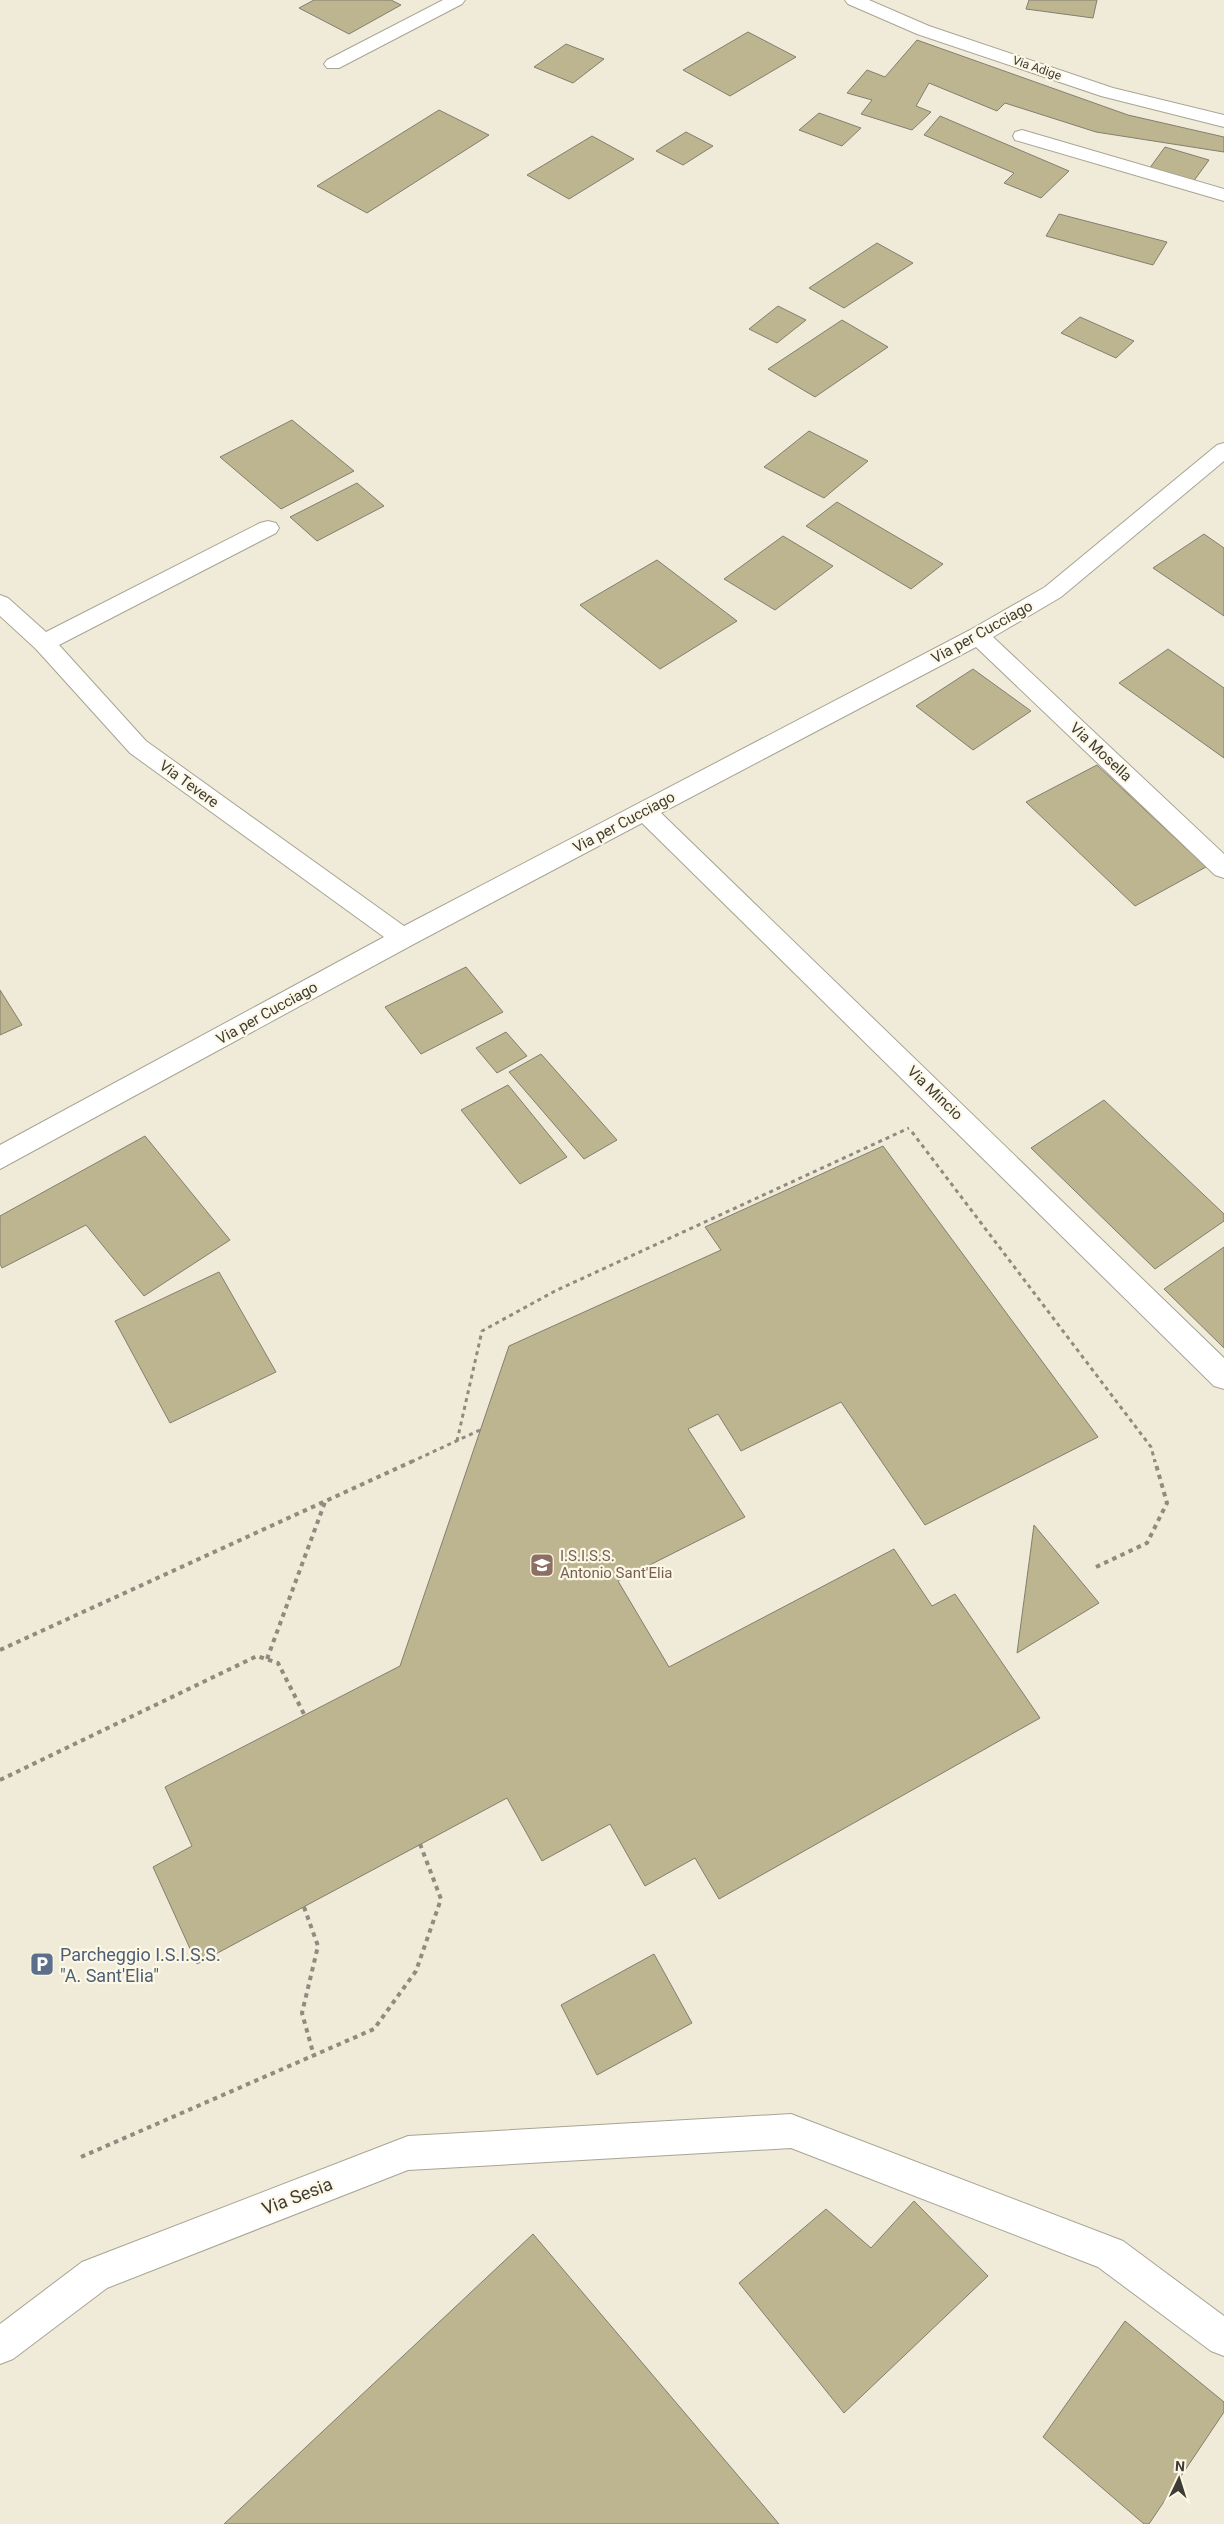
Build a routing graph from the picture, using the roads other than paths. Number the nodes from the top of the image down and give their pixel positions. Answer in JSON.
{"nodes":[{"id":1,"x":456,"y":0,"type":"edge"},
{"id":2,"x":854,"y":0,"type":"edge"},
{"id":3,"x":333,"y":64,"type":"dead end"},
{"id":4,"x":1224,"y":121,"type":"edge"},
{"id":5,"x":1022,"y":136,"type":"dead end"},
{"id":6,"x":1224,"y":194,"type":"edge"},
{"id":7,"x":1224,"y":450,"type":"edge"},
{"id":8,"x":268,"y":528,"type":"dead end"},
{"id":9,"x":0,"y":603,"type":"edge"},
{"id":10,"x":978,"y":636,"type":"junction"},
{"id":11,"x":44,"y":644,"type":"junction"},
{"id":12,"x":644,"y":811,"type":"junction"},
{"id":13,"x":1224,"y":869,"type":"edge"},
{"id":14,"x":403,"y":938,"type":"junction"},
{"id":15,"x":0,"y":1158,"type":"edge"},
{"id":16,"x":1224,"y":1377,"type":"edge"},
{"id":17,"x":1224,"y":2338,"type":"edge"},
{"id":18,"x":0,"y":2346,"type":"edge"}],
"edges":[{"from":1,"to":3,"type":"street"},
{"from":2,"to":4,"type":"street","name":"Via Adige"},
{"from":5,"to":6,"type":"street"},
{"from":7,"to":10,"type":"street","name":"Via per Cucciago"},
{"from":8,"to":11,"type":"street"},
{"from":9,"to":11,"type":"street","name":"Via Tevere"},
{"from":10,"to":12,"type":"street","name":"Via per Cucciago"},
{"from":10,"to":13,"type":"street","name":"Via Mosella"},
{"from":11,"to":14,"type":"street","name":"Via Tevere"},
{"from":12,"to":14,"type":"street","name":"Via per Cucciago"},
{"from":12,"to":16,"type":"street","name":"Via Mincio"},
{"from":14,"to":15,"type":"street","name":"Via per Cucciago"},
{"from":17,"to":18,"type":"street","name":"Via Sesia"}]}
